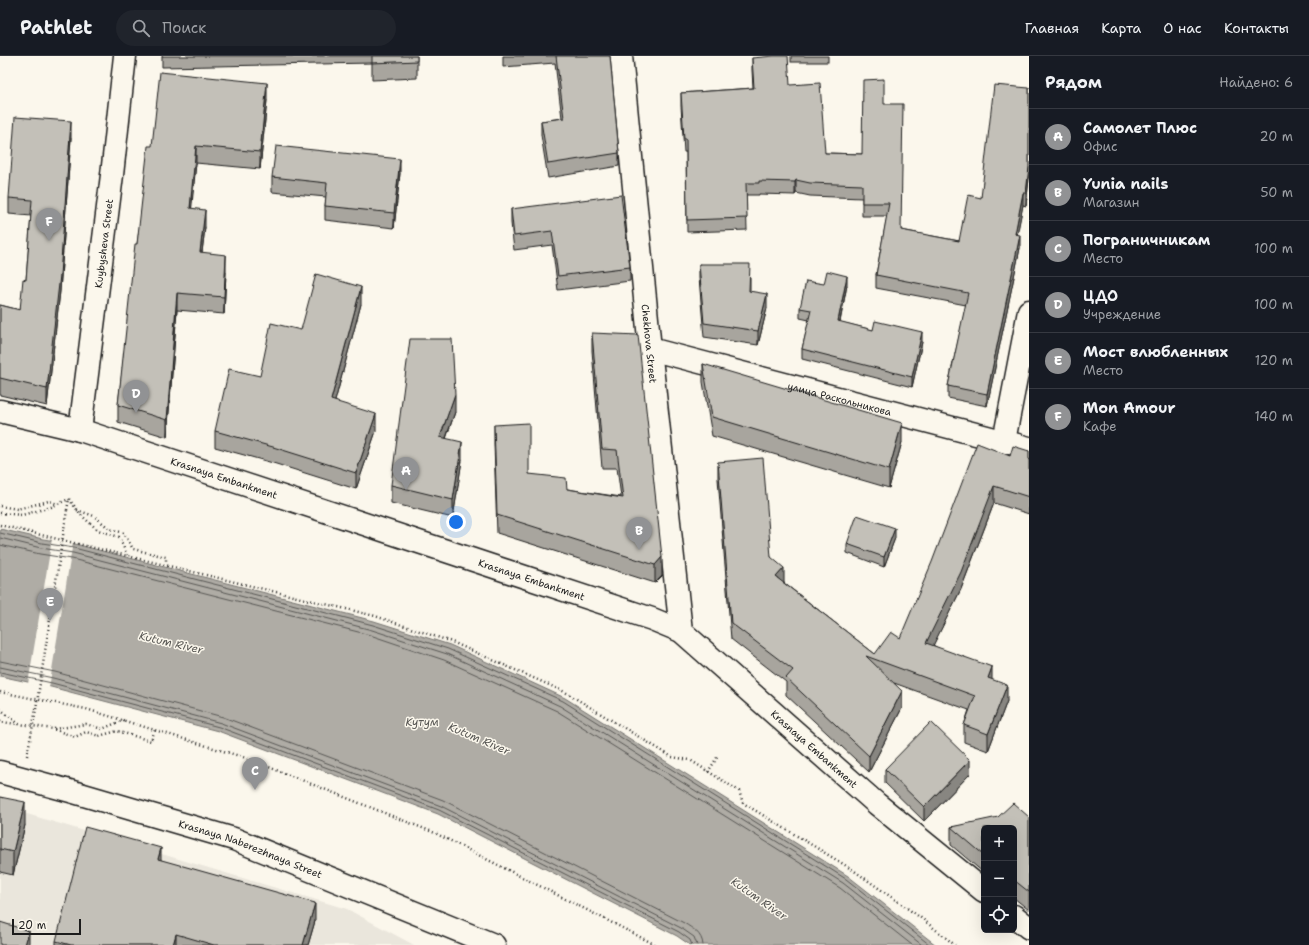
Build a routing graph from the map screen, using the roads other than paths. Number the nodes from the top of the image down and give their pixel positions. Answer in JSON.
{"nodes":[{"id":1,"x":126,"y":56,"type":"edge"},
{"id":2,"x":621,"y":56,"type":"edge"},
{"id":3,"x":1029,"y":311,"type":"edge"},
{"id":4,"x":650,"y":349,"type":"junction"},
{"id":5,"x":0,"y":411,"type":"edge"},
{"id":6,"x":80,"y":430,"type":"junction"},
{"id":7,"x":1004,"y":441,"type":"junction"},
{"id":8,"x":1029,"y":448,"type":"edge"},
{"id":9,"x":681,"y":631,"type":"junction"},
{"id":10,"x":0,"y":772,"type":"edge"},
{"id":11,"x":981,"y":889,"type":"edge"},
{"id":12,"x":1017,"y":918,"type":"edge"},
{"id":13,"x":1029,"y":928,"type":"edge"},
{"id":14,"x":494,"y":945,"type":"edge"}],
"edges":[{"from":1,"to":6,"type":"street","name":"Kuybysheva Street"},
{"from":2,"to":4,"type":"street","name":"Chekhova Street"},
{"from":3,"to":7,"type":"street"},
{"from":4,"to":7,"type":"street","name":"улица Раскольникова"},
{"from":4,"to":9,"type":"street","name":"Chekhova Street"},
{"from":5,"to":6,"type":"street","name":"Krasnaya Embankment"},
{"from":6,"to":9,"type":"street","name":"Krasnaya Embankment"},
{"from":7,"to":8,"type":"street","name":"улица Раскольникова"},
{"from":9,"to":11,"type":"street","name":"Krasnaya Embankment"},
{"from":10,"to":14,"type":"street","name":"Krasnaya Naberezhnaya Street"},
{"from":12,"to":13,"type":"street"}]}
